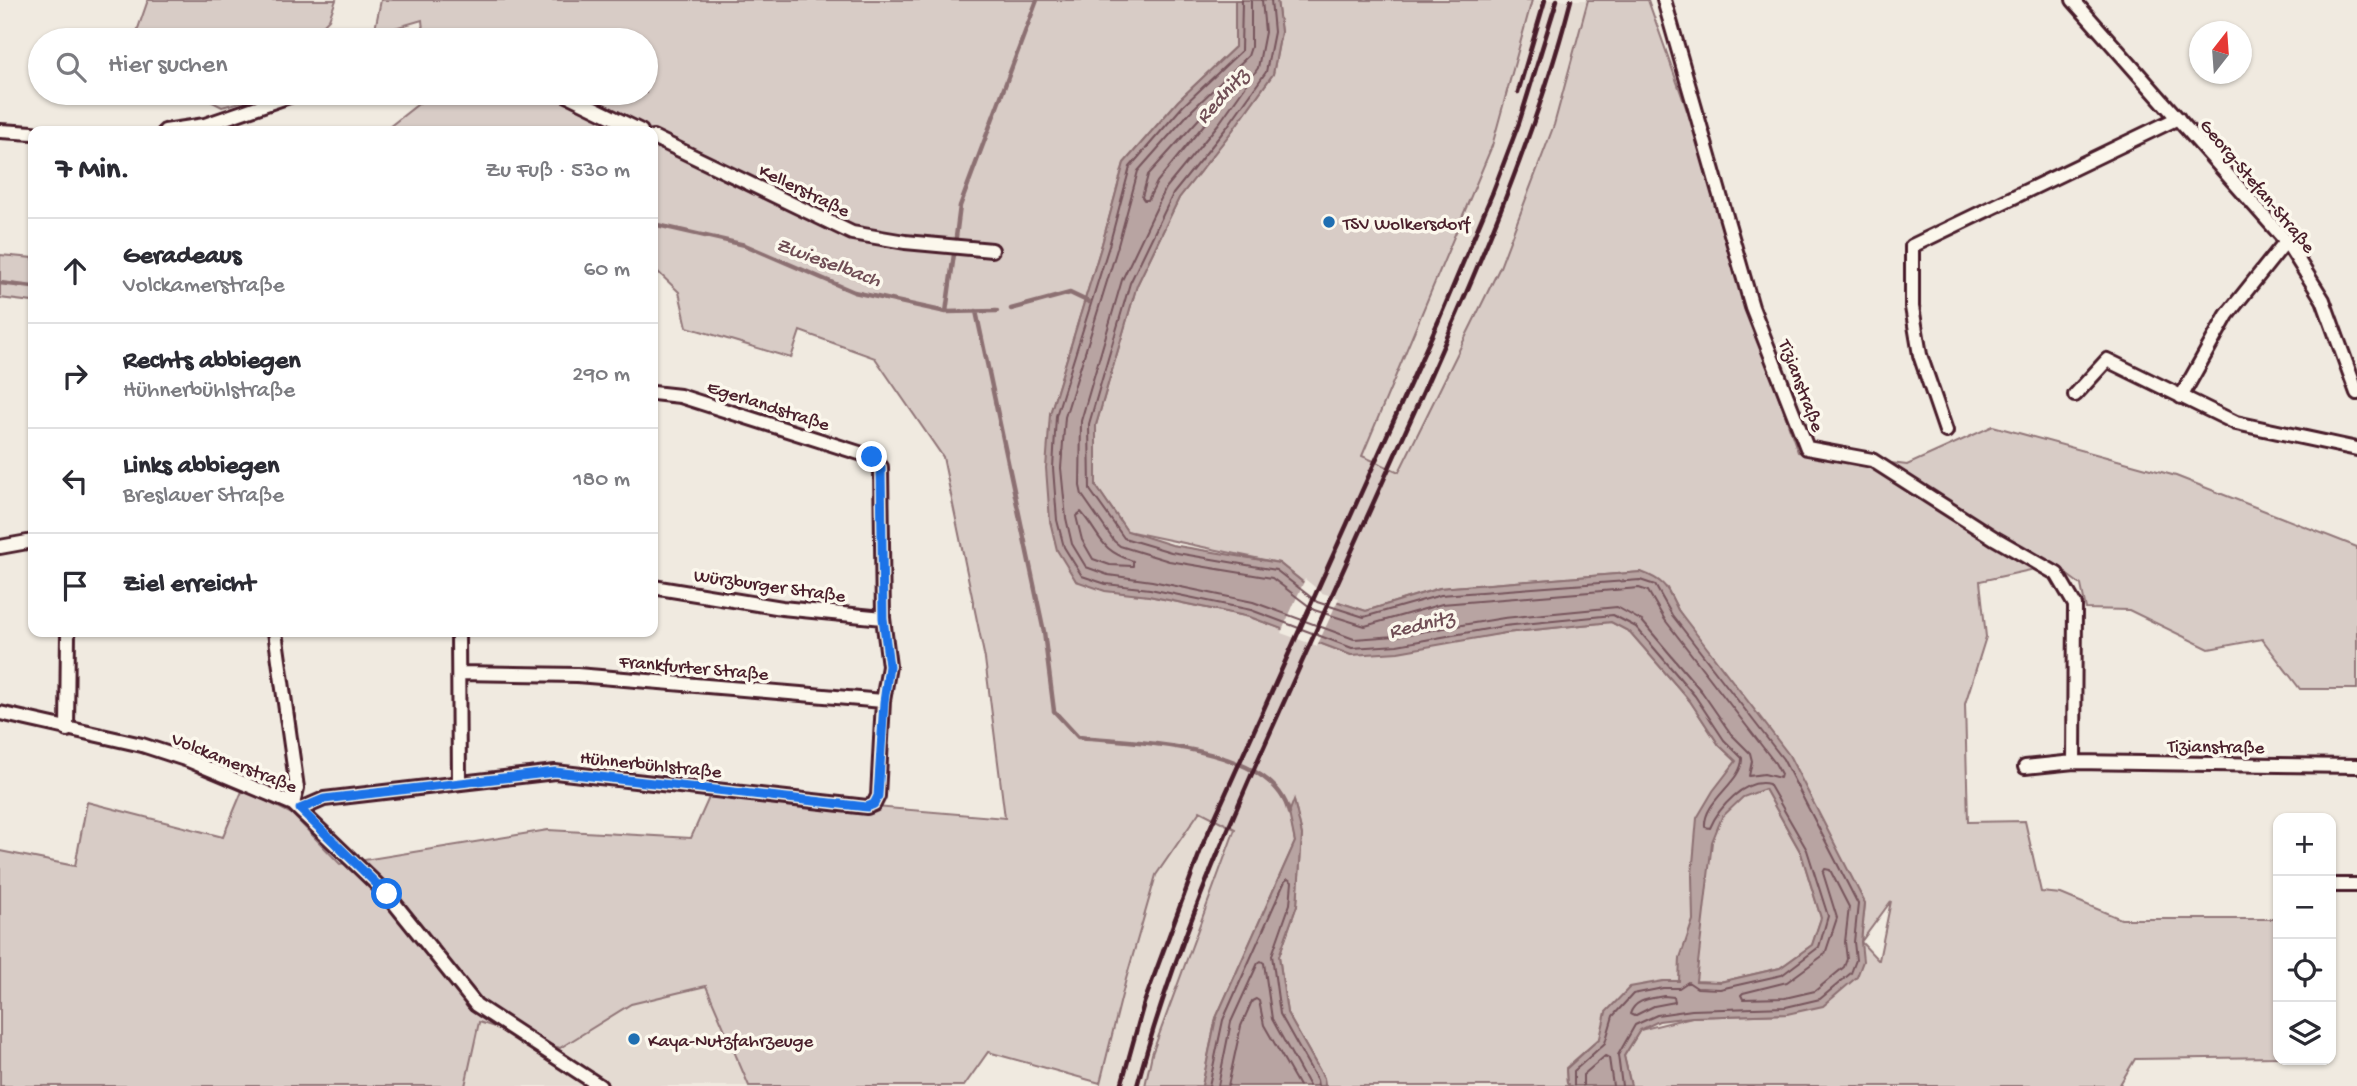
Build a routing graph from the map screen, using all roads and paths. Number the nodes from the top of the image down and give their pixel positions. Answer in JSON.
{"nodes":[{"id":1,"x":1664,"y":0,"type":"edge"},
{"id":2,"x":2073,"y":0,"type":"edge"},
{"id":3,"x":2086,"y":5,"type":"edge"},
{"id":4,"x":263,"y":105,"type":"edge"},
{"id":5,"x":588,"y":105,"type":"edge"},
{"id":6,"x":2178,"y":118,"type":"junction"},
{"id":7,"x":198,"y":126,"type":"edge"},
{"id":8,"x":631,"y":126,"type":"edge"},
{"id":9,"x":0,"y":131,"type":"edge"},
{"id":10,"x":28,"y":133,"type":"edge"},
{"id":11,"x":658,"y":139,"type":"edge"},
{"id":12,"x":2286,"y":241,"type":"junction"},
{"id":13,"x":992,"y":250,"type":"dead end"},
{"id":14,"x":2357,"y":393,"type":"edge"},
{"id":15,"x":658,"y":394,"type":"edge"},
{"id":16,"x":2075,"y":395,"type":"dead end"},
{"id":17,"x":2182,"y":397,"type":"junction"},
{"id":18,"x":1946,"y":431,"type":"dead end"},
{"id":19,"x":2357,"y":449,"type":"edge"},
{"id":20,"x":28,"y":542,"type":"edge"},
{"id":21,"x":0,"y":547,"type":"edge"},
{"id":22,"x":658,"y":588,"type":"edge"},
{"id":23,"x":883,"y":618,"type":"junction"},
{"id":24,"x":68,"y":637,"type":"edge"},
{"id":25,"x":276,"y":637,"type":"edge"},
{"id":26,"x":458,"y":637,"type":"edge"},
{"id":27,"x":459,"y":673,"type":"junction"},
{"id":28,"x":884,"y":702,"type":"junction"},
{"id":29,"x":0,"y":713,"type":"edge"},
{"id":30,"x":67,"y":730,"type":"junction"},
{"id":31,"x":2074,"y":762,"type":"junction"},
{"id":32,"x":2357,"y":765,"type":"edge"},
{"id":33,"x":2025,"y":767,"type":"dead end"},
{"id":34,"x":459,"y":783,"type":"junction"},
{"id":35,"x":297,"y":806,"type":"junction"},
{"id":36,"x":2357,"y":885,"type":"edge"},
{"id":37,"x":2336,"y":886,"type":"edge"},
{"id":38,"x":600,"y":1086,"type":"edge"}],
"edges":[{"from":1,"to":31,"type":"street","name":"Tizianstraße"},
{"from":2,"to":3,"type":"street","name":"Georg-Stefan-Straße"},
{"from":3,"to":6,"type":"street","name":"Georg-Stefan-Straße"},
{"from":4,"to":7,"type":"street"},
{"from":5,"to":8,"type":"street"},
{"from":6,"to":12,"type":"street","name":"Georg-Stefan-Straße"},
{"from":6,"to":18,"type":"street","name":"Georg-Stefan-Straße"},
{"from":9,"to":10,"type":"street"},
{"from":11,"to":13,"type":"street","name":"Kellerstraße"},
{"from":12,"to":14,"type":"street","name":"Georg-Stefan-Straße"},
{"from":12,"to":17,"type":"street"},
{"from":15,"to":23,"type":"street","name":"Egerlandstraße"},
{"from":16,"to":17,"type":"street"},
{"from":17,"to":19,"type":"street"},
{"from":20,"to":21,"type":"street"},
{"from":22,"to":23,"type":"street","name":"Würzburger Straße"},
{"from":23,"to":28,"type":"street"},
{"from":24,"to":30,"type":"street"},
{"from":25,"to":35,"type":"street"},
{"from":26,"to":27,"type":"street"},
{"from":27,"to":28,"type":"street","name":"Frankfurter Straße"},
{"from":27,"to":34,"type":"street"},
{"from":28,"to":34,"type":"street","name":"Hühnerbühlstraße"},
{"from":29,"to":30,"type":"street","name":"Volckamerstraße"},
{"from":30,"to":35,"type":"street","name":"Volckamerstraße"},
{"from":31,"to":32,"type":"street","name":"Tizianstraße"},
{"from":31,"to":33,"type":"street","name":"Tizianstraße"},
{"from":34,"to":35,"type":"street","name":"Hühnerbühlstraße"},
{"from":35,"to":38,"type":"street","name":"Volckamerstraße"},
{"from":36,"to":37,"type":"street"}]}
